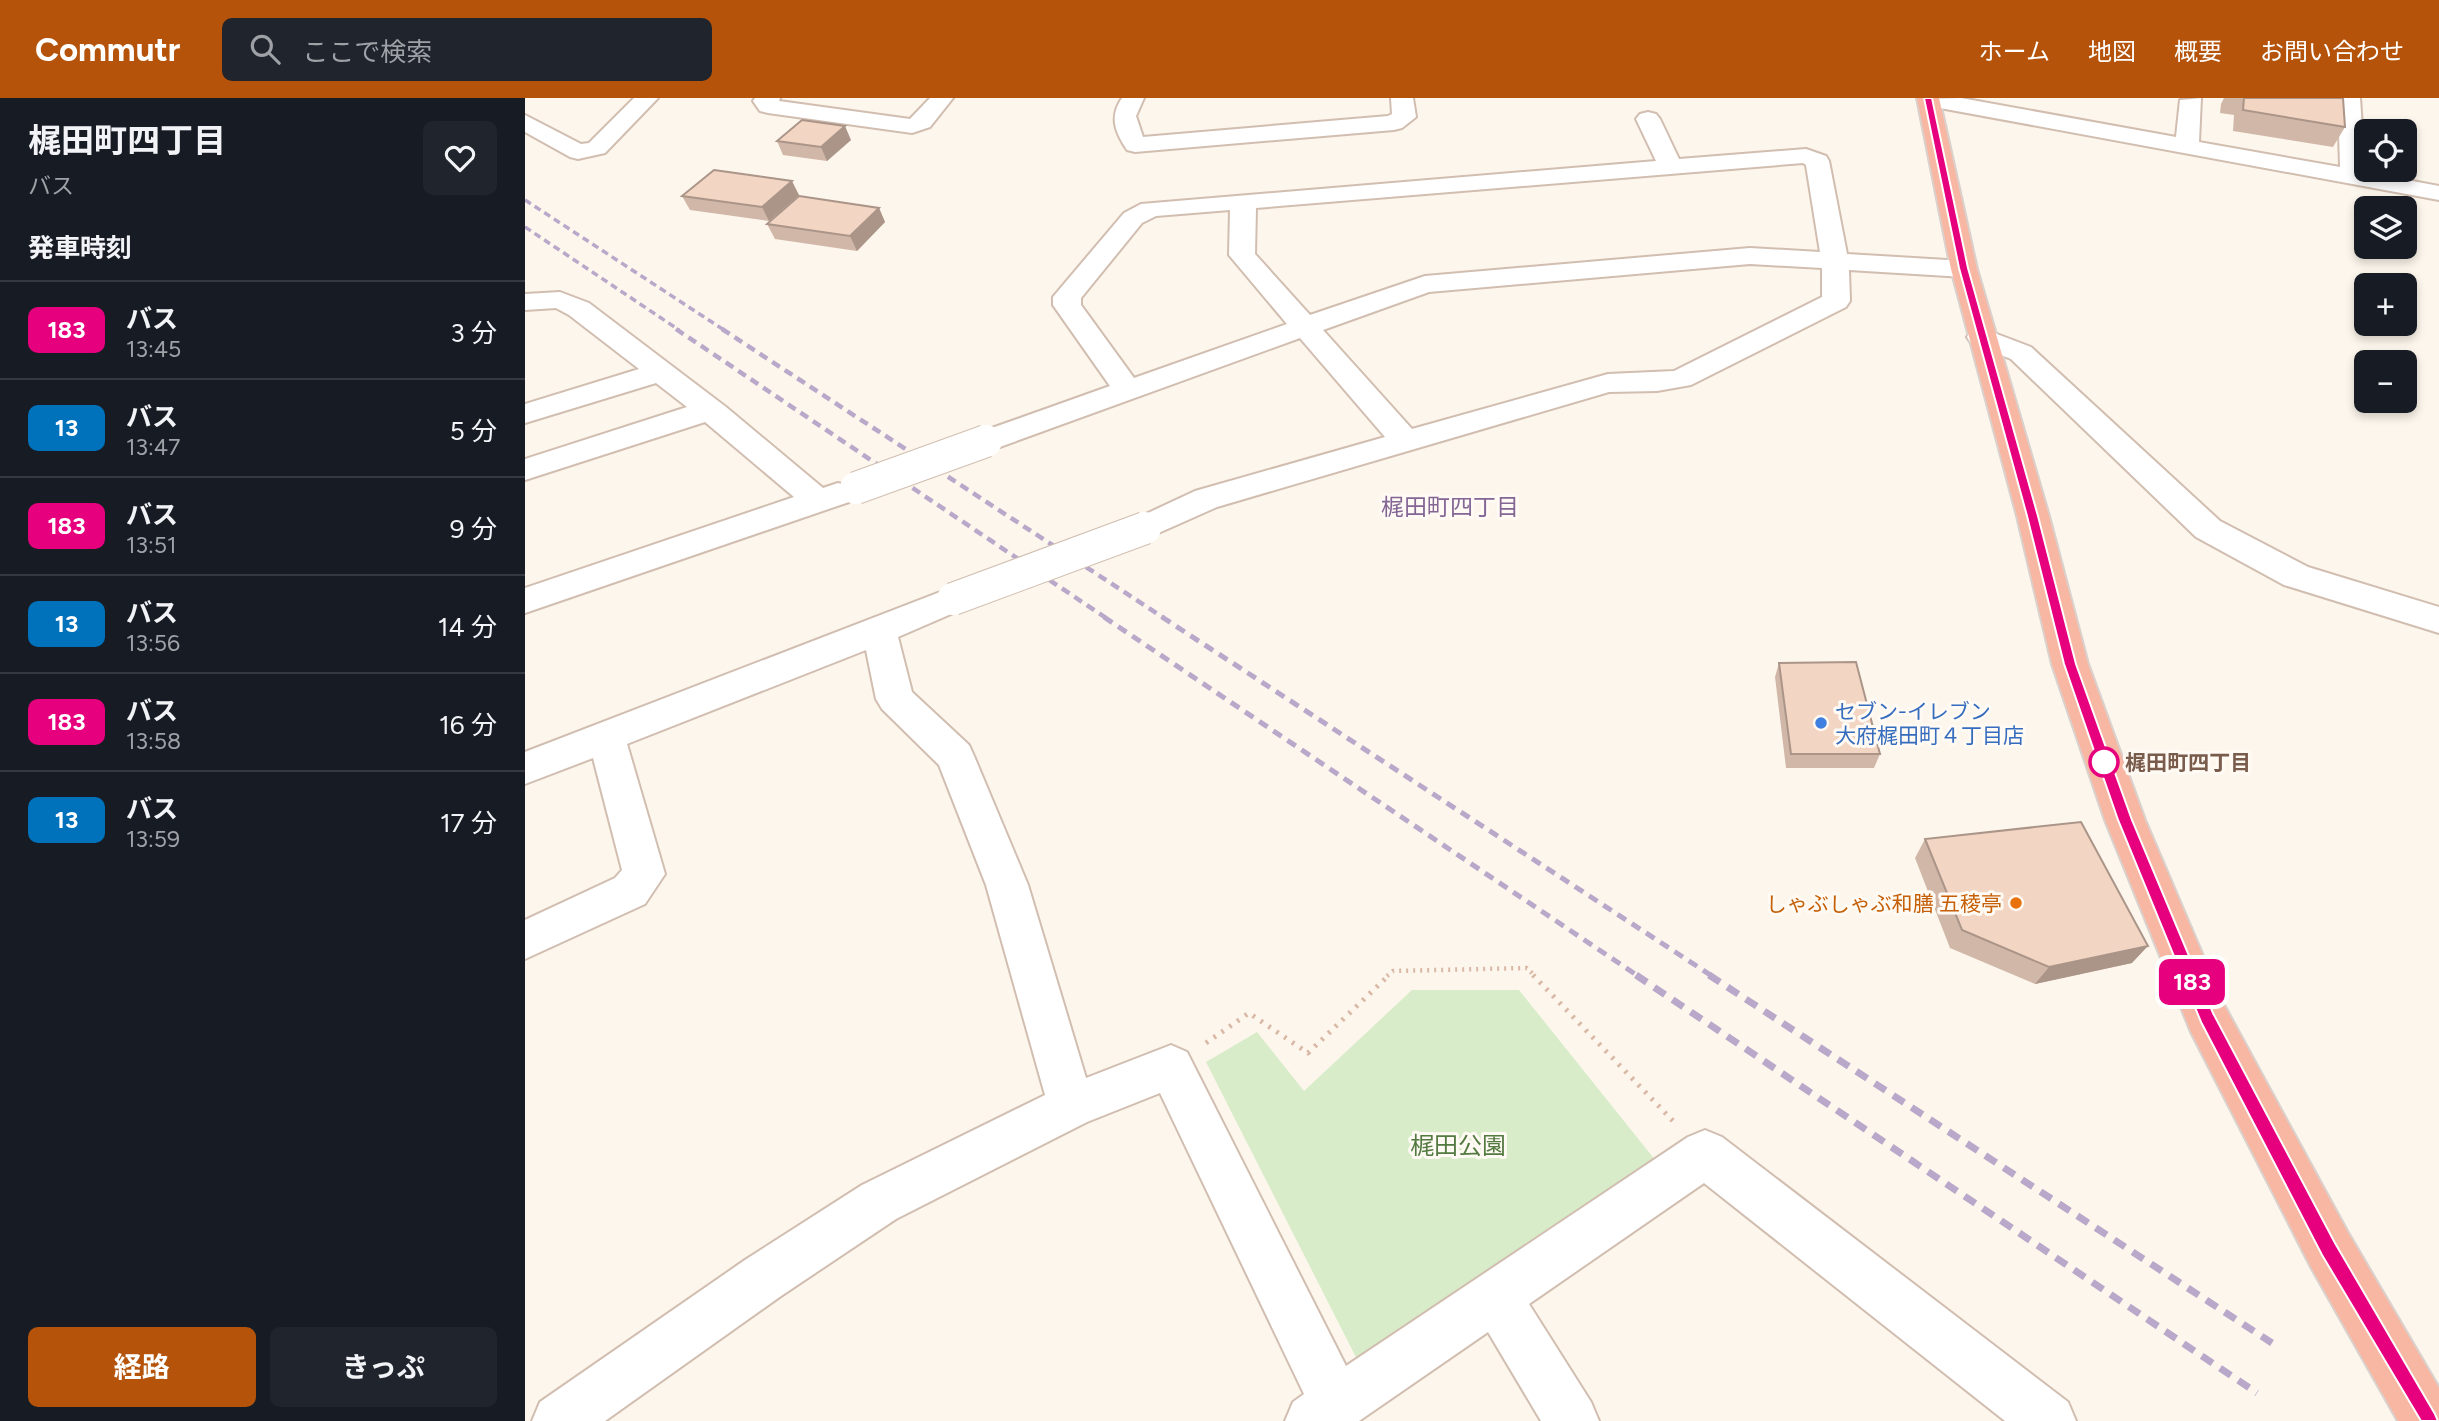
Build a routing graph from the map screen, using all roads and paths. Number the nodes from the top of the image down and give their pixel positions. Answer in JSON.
{"nodes":[{"id":1,"x":647,"y":98,"type":"edge"},
{"id":2,"x":769,"y":98,"type":"edge"},
{"id":3,"x":942,"y":98,"type":"edge"},
{"id":4,"x":1133,"y":98,"type":"edge"},
{"id":5,"x":1402,"y":98,"type":"edge"},
{"id":6,"x":2349,"y":98,"type":"edge"},
{"id":7,"x":1929,"y":99,"type":"edge"},
{"id":8,"x":2191,"y":100,"type":"dead end"},
{"id":9,"x":1648,"y":119,"type":"dead end"},
{"id":10,"x":525,"y":122,"type":"edge"},
{"id":11,"x":2187,"y":147,"type":"junction"},
{"id":12,"x":1671,"y":167,"type":"junction"},
{"id":13,"x":2353,"y":179,"type":"junction"},
{"id":14,"x":2439,"y":193,"type":"edge"},
{"id":15,"x":1243,"y":201,"type":"junction"},
{"id":16,"x":1835,"y":261,"type":"junction"},
{"id":17,"x":1964,"y":268,"type":"junction"},
{"id":18,"x":525,"y":302,"type":"edge"},
{"id":19,"x":1306,"y":327,"type":"junction"},
{"id":20,"x":1982,"y":337,"type":"junction"},
{"id":21,"x":661,"y":372,"type":"junction"},
{"id":22,"x":1128,"y":390,"type":"junction"},
{"id":23,"x":710,"y":410,"type":"junction"},
{"id":24,"x":525,"y":414,"type":"edge"},
{"id":25,"x":1406,"y":442,"type":"junction"},
{"id":26,"x":525,"y":470,"type":"edge"},
{"id":27,"x":817,"y":500,"type":"junction"},
{"id":28,"x":525,"y":601,"type":"edge"},
{"id":29,"x":2439,"y":621,"type":"edge"},
{"id":30,"x":879,"y":631,"type":"junction"},
{"id":31,"x":606,"y":737,"type":"junction"},
{"id":32,"x":525,"y":768,"type":"edge"},
{"id":33,"x":525,"y":940,"type":"edge"},
{"id":34,"x":1171,"y":1067,"type":"junction"},
{"id":35,"x":1071,"y":1106,"type":"junction"},
{"id":36,"x":1705,"y":1154,"type":"junction"},
{"id":37,"x":1495,"y":1296,"type":"junction"},
{"id":38,"x":1324,"y":1413,"type":"edge"},
{"id":39,"x":559,"y":1421,"type":"edge"},
{"id":40,"x":1572,"y":1421,"type":"edge"},
{"id":41,"x":2049,"y":1421,"type":"edge"},
{"id":42,"x":2428,"y":1421,"type":"edge"}],
"edges":[{"from":1,"to":10,"type":"street"},
{"from":2,"to":3,"type":"street"},
{"from":4,"to":5,"type":"street"},
{"from":6,"to":13,"type":"street"},
{"from":7,"to":11,"type":"street"},
{"from":7,"to":17,"type":"highway"},
{"from":8,"to":11,"type":"street"},
{"from":9,"to":12,"type":"street"},
{"from":11,"to":13,"type":"street"},
{"from":12,"to":15,"type":"street"},
{"from":12,"to":16,"type":"street"},
{"from":13,"to":14,"type":"street"},
{"from":15,"to":19,"type":"street"},
{"from":15,"to":22,"type":"street"},
{"from":16,"to":17,"type":"street"},
{"from":16,"to":19,"type":"street"},
{"from":16,"to":25,"type":"street"},
{"from":17,"to":20,"type":"highway"},
{"from":18,"to":21,"type":"street"},
{"from":19,"to":22,"type":"street"},
{"from":19,"to":25,"type":"street"},
{"from":20,"to":29,"type":"street"},
{"from":20,"to":42,"type":"highway"},
{"from":21,"to":23,"type":"street"},
{"from":21,"to":24,"type":"street"},
{"from":22,"to":27,"type":"street","bridge":true},
{"from":23,"to":26,"type":"street"},
{"from":23,"to":27,"type":"street"},
{"from":25,"to":30,"type":"street","bridge":true},
{"from":27,"to":28,"type":"street"},
{"from":30,"to":31,"type":"street"},
{"from":30,"to":35,"type":"street"},
{"from":31,"to":32,"type":"street"},
{"from":31,"to":33,"type":"street"},
{"from":34,"to":35,"type":"street"},
{"from":34,"to":36,"type":"path"},
{"from":34,"to":38,"type":"street"},
{"from":35,"to":39,"type":"street"},
{"from":36,"to":37,"type":"street"},
{"from":36,"to":41,"type":"street"},
{"from":37,"to":38,"type":"street"},
{"from":37,"to":40,"type":"street"}]}
